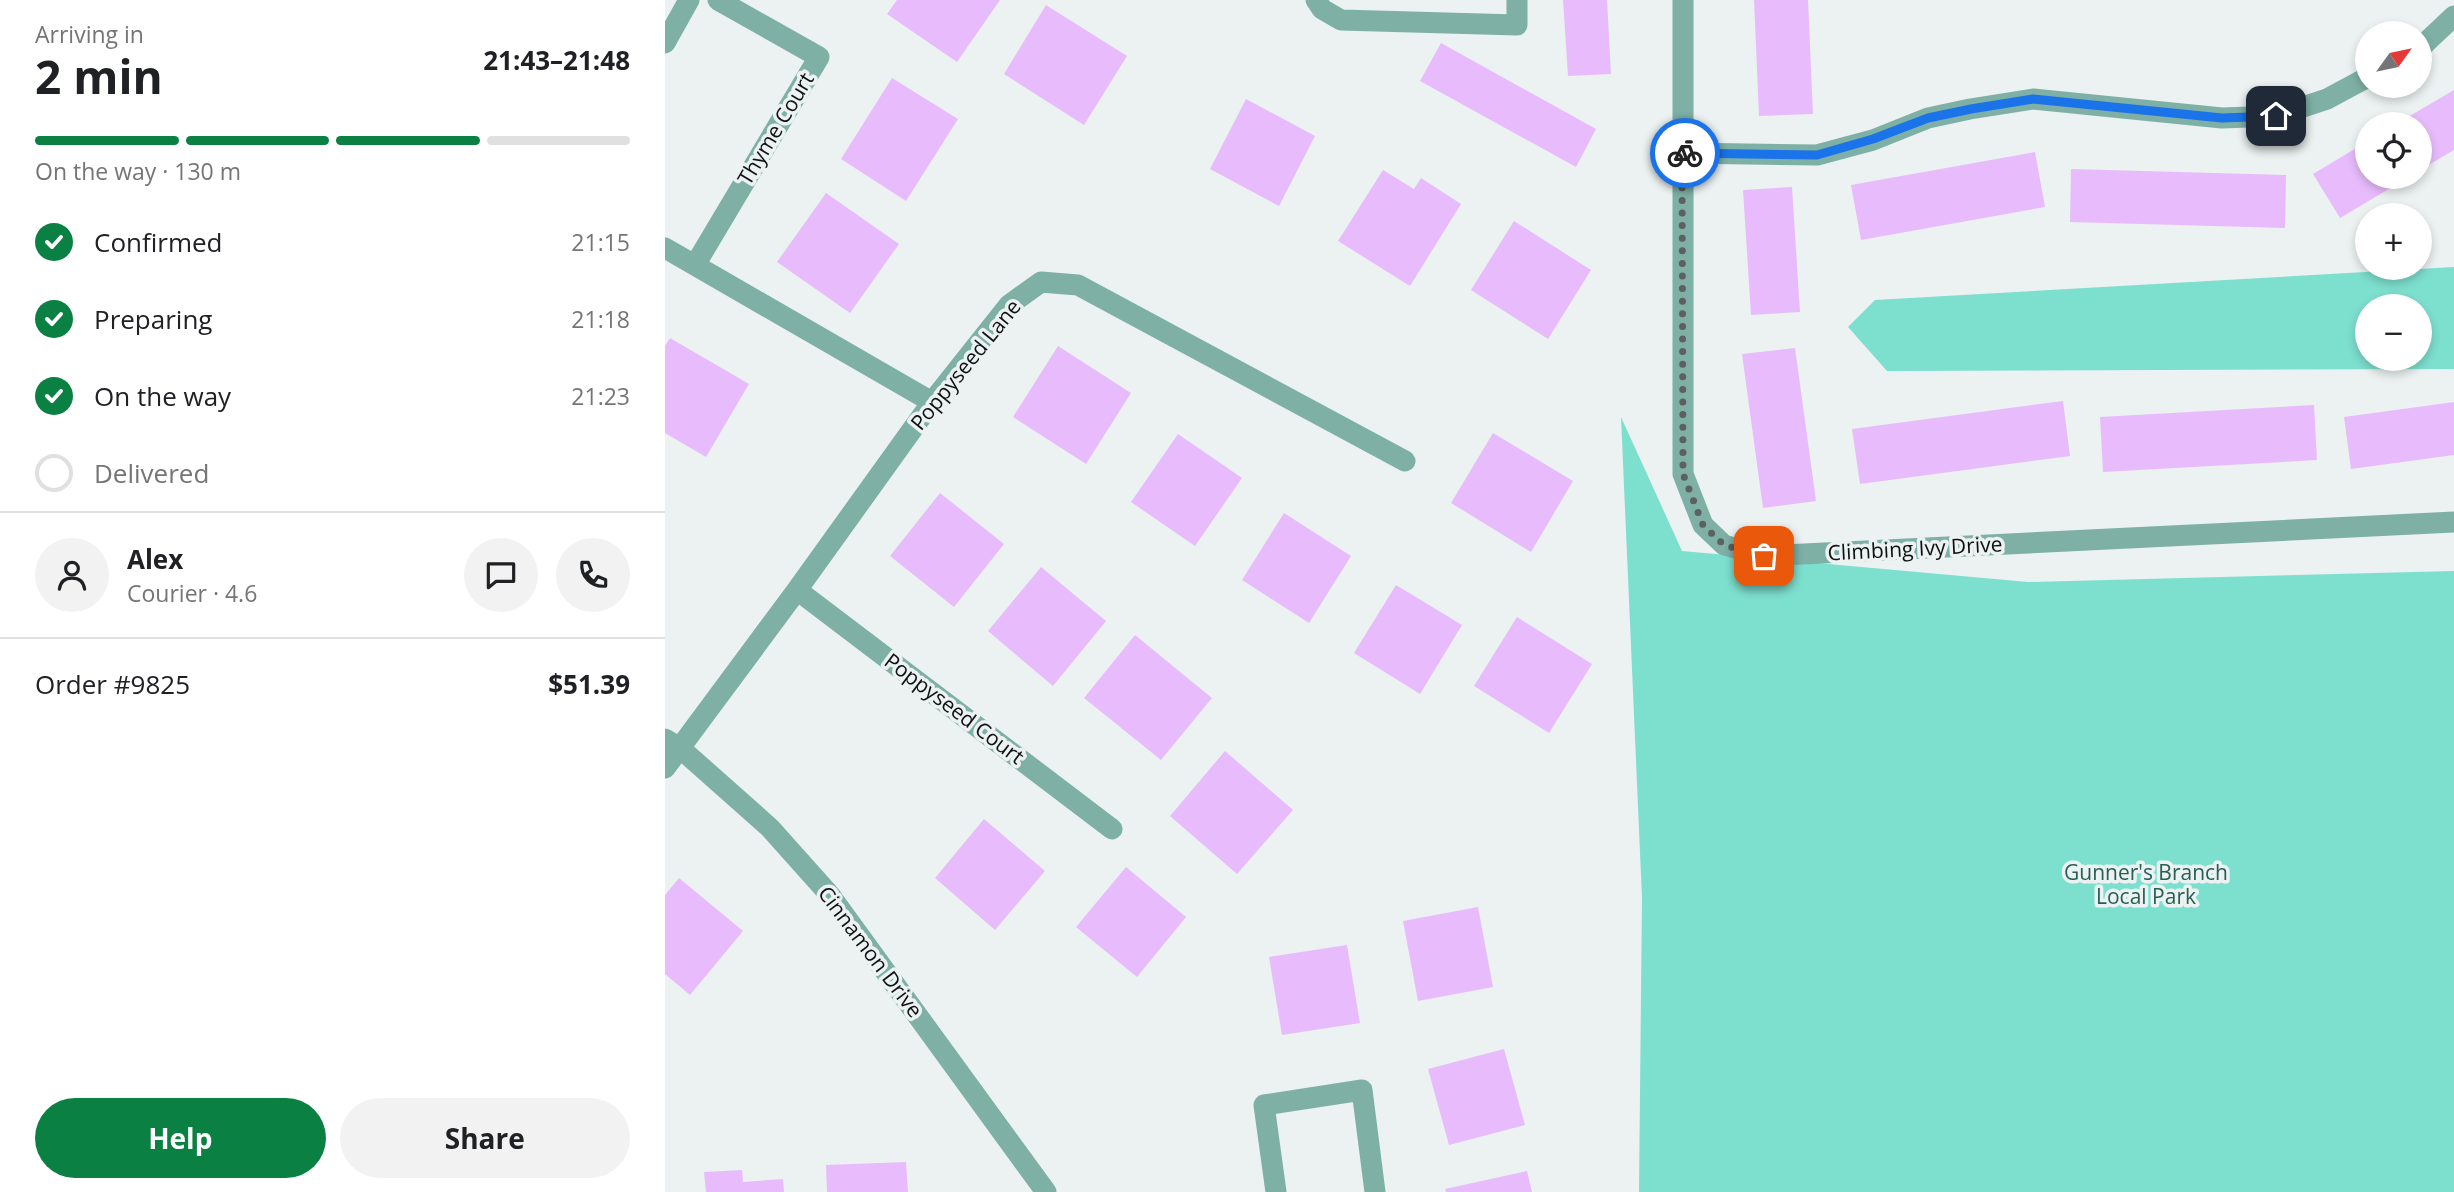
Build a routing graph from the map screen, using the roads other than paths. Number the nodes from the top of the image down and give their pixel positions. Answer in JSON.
{"nodes":[{"id":1,"x":689,"y":0,"type":"edge"},
{"id":2,"x":718,"y":0,"type":"edge"},
{"id":3,"x":1316,"y":0,"type":"edge"},
{"id":4,"x":1517,"y":0,"type":"edge"},
{"id":5,"x":1683,"y":0,"type":"edge"},
{"id":6,"x":2454,"y":16,"type":"edge"},
{"id":7,"x":2433,"y":36,"type":"edge"},
{"id":8,"x":665,"y":43,"type":"edge"},
{"id":9,"x":2355,"y":85,"type":"edge"},
{"id":10,"x":1682,"y":153,"type":"junction"},
{"id":11,"x":665,"y":248,"type":"edge"},
{"id":12,"x":695,"y":265,"type":"junction"},
{"id":13,"x":932,"y":402,"type":"junction"},
{"id":14,"x":1405,"y":461,"type":"dead end"},
{"id":15,"x":2454,"y":522,"type":"edge"},
{"id":16,"x":797,"y":590,"type":"junction"},
{"id":17,"x":672,"y":743,"type":"edge"},
{"id":18,"x":665,"y":768,"type":"edge"},
{"id":19,"x":1112,"y":828,"type":"dead end"},
{"id":20,"x":1046,"y":1192,"type":"edge"},
{"id":21,"x":1276,"y":1192,"type":"edge"},
{"id":22,"x":1375,"y":1192,"type":"edge"}],
"edges":[{"from":1,"to":8,"type":"street"},
{"from":2,"to":12,"type":"street","name":"Thyme Court"},
{"from":3,"to":4,"type":"street"},
{"from":5,"to":10,"type":"street","name":"Climbing Ivy Drive"},
{"from":6,"to":7,"type":"street"},
{"from":9,"to":10,"type":"street"},
{"from":10,"to":15,"type":"street","name":"Climbing Ivy Drive"},
{"from":11,"to":12,"type":"street"},
{"from":12,"to":13,"type":"street"},
{"from":13,"to":14,"type":"street","name":"Poppyseed Lane"},
{"from":13,"to":16,"type":"street","name":"Poppyseed Lane"},
{"from":16,"to":17,"type":"street","name":"Poppyseed Lane"},
{"from":16,"to":19,"type":"street","name":"Poppyseed Court"},
{"from":17,"to":18,"type":"street","name":"Poppyseed Lane"},
{"from":17,"to":20,"type":"street","name":"Cinnamon Drive"},
{"from":21,"to":22,"type":"street"}]}
